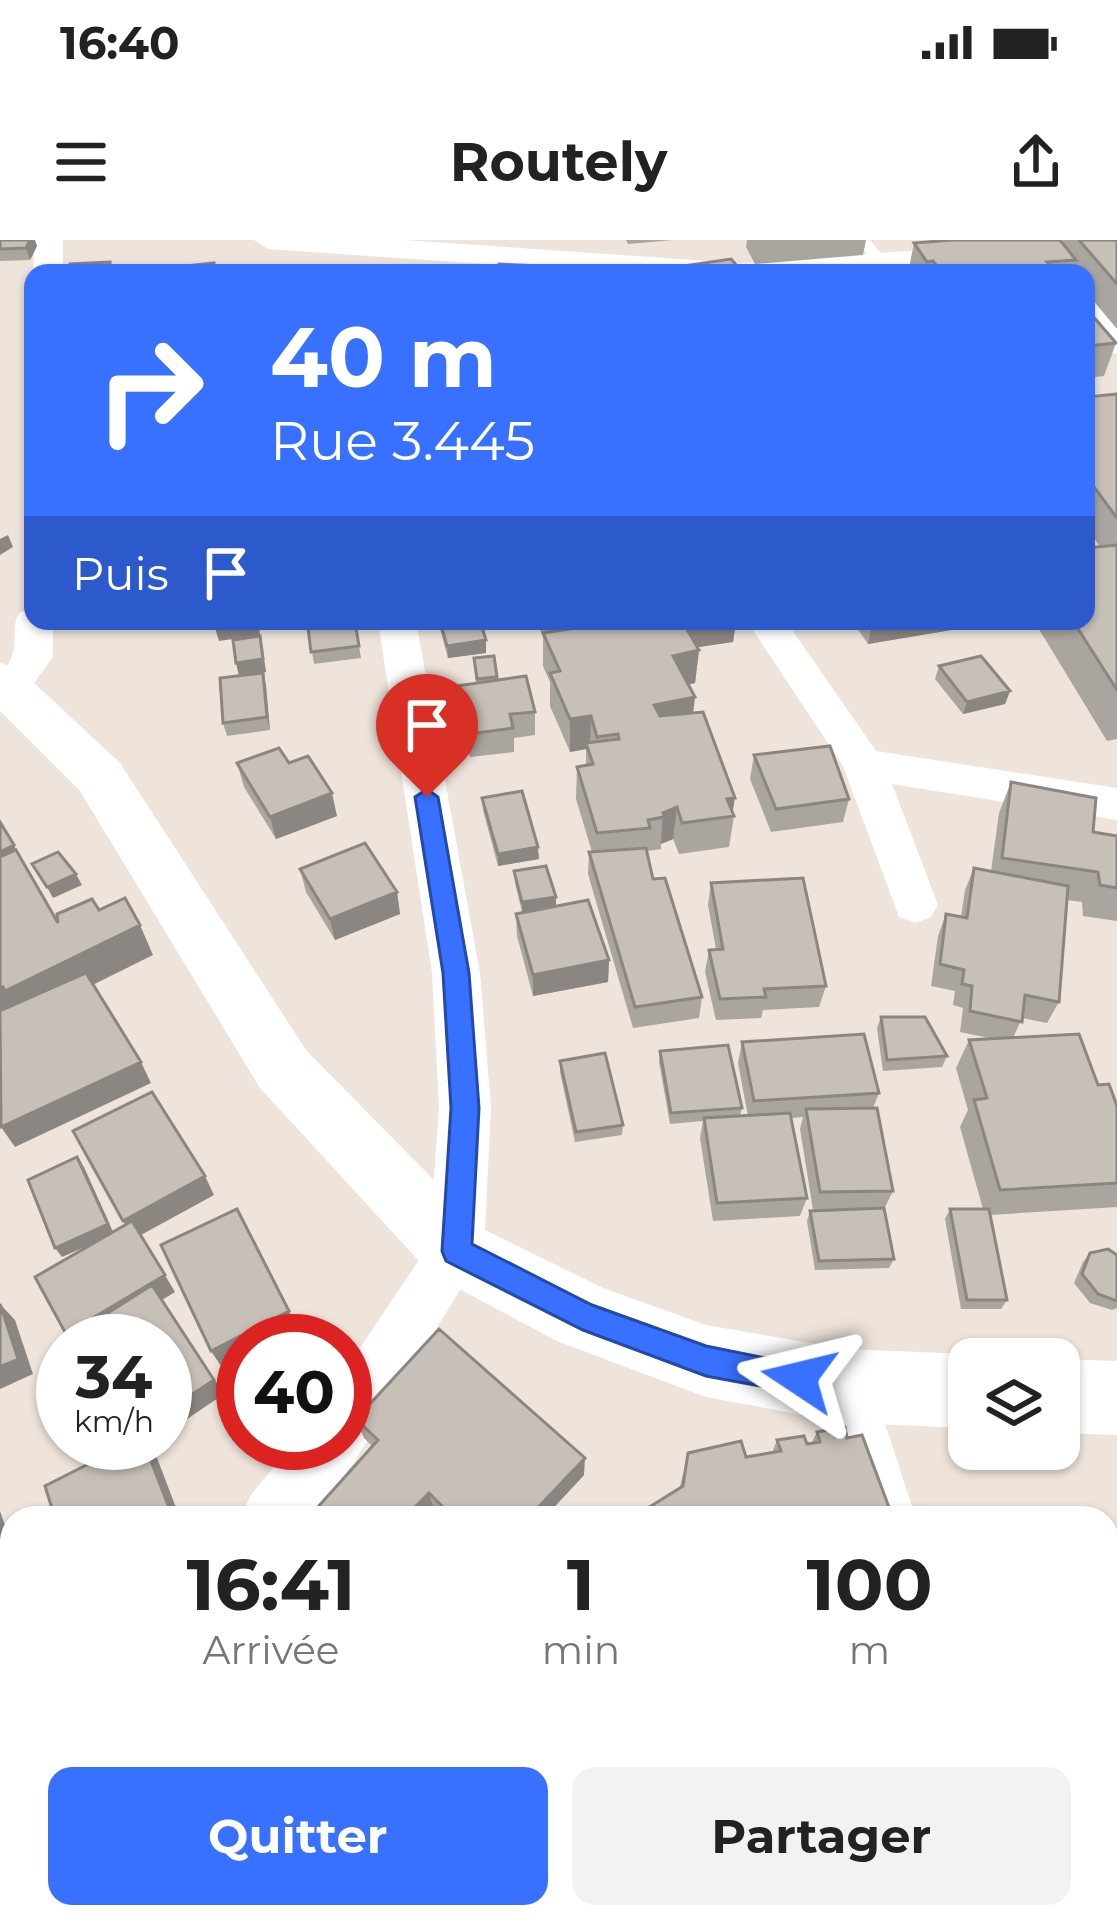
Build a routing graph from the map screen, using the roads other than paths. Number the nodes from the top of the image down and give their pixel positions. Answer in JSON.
{"nodes":[{"id":1,"x":268,"y":240,"type":"edge"},
{"id":2,"x":504,"y":240,"type":"edge"},
{"id":3,"x":400,"y":249,"type":"junction"},
{"id":4,"x":473,"y":255,"type":"junction"},
{"id":5,"x":864,"y":260,"type":"edge"},
{"id":6,"x":378,"y":264,"type":"edge"},
{"id":7,"x":580,"y":264,"type":"edge"},
{"id":8,"x":822,"y":264,"type":"edge"},
{"id":9,"x":1044,"y":264,"type":"edge"},
{"id":10,"x":1095,"y":319,"type":"edge"},
{"id":11,"x":1117,"y":346,"type":"edge"},
{"id":12,"x":34,"y":630,"type":"edge"},
{"id":13,"x":399,"y":630,"type":"edge"},
{"id":14,"x":772,"y":630,"type":"edge"},
{"id":15,"x":4,"y":684,"type":"edge"},
{"id":16,"x":863,"y":764,"type":"junction"},
{"id":17,"x":1117,"y":804,"type":"edge"},
{"id":18,"x":915,"y":905,"type":"dead end"},
{"id":19,"x":457,"y":1251,"type":"junction"},
{"id":20,"x":372,"y":1382,"type":"edge"},
{"id":21,"x":844,"y":1386,"type":"junction"},
{"id":22,"x":948,"y":1390,"type":"edge"},
{"id":23,"x":1080,"y":1397,"type":"edge"},
{"id":24,"x":1117,"y":1398,"type":"edge"},
{"id":25,"x":310,"y":1470,"type":"edge"},
{"id":26,"x":282,"y":1506,"type":"edge"},
{"id":27,"x":881,"y":1506,"type":"edge"}],
"edges":[{"from":1,"to":3,"type":"street"},
{"from":2,"to":4,"type":"street"},
{"from":3,"to":4,"type":"street"},
{"from":3,"to":6,"type":"street"},
{"from":4,"to":7,"type":"street"},
{"from":5,"to":8,"type":"street"},
{"from":5,"to":9,"type":"street"},
{"from":10,"to":11,"type":"street"},
{"from":12,"to":15,"type":"street"},
{"from":13,"to":19,"type":"street"},
{"from":14,"to":16,"type":"street"},
{"from":15,"to":19,"type":"street"},
{"from":16,"to":17,"type":"street"},
{"from":16,"to":18,"type":"street"},
{"from":19,"to":20,"type":"street"},
{"from":19,"to":21,"type":"street"},
{"from":21,"to":22,"type":"street"},
{"from":21,"to":27,"type":"street"},
{"from":23,"to":24,"type":"street"},
{"from":25,"to":26,"type":"street"}]}
